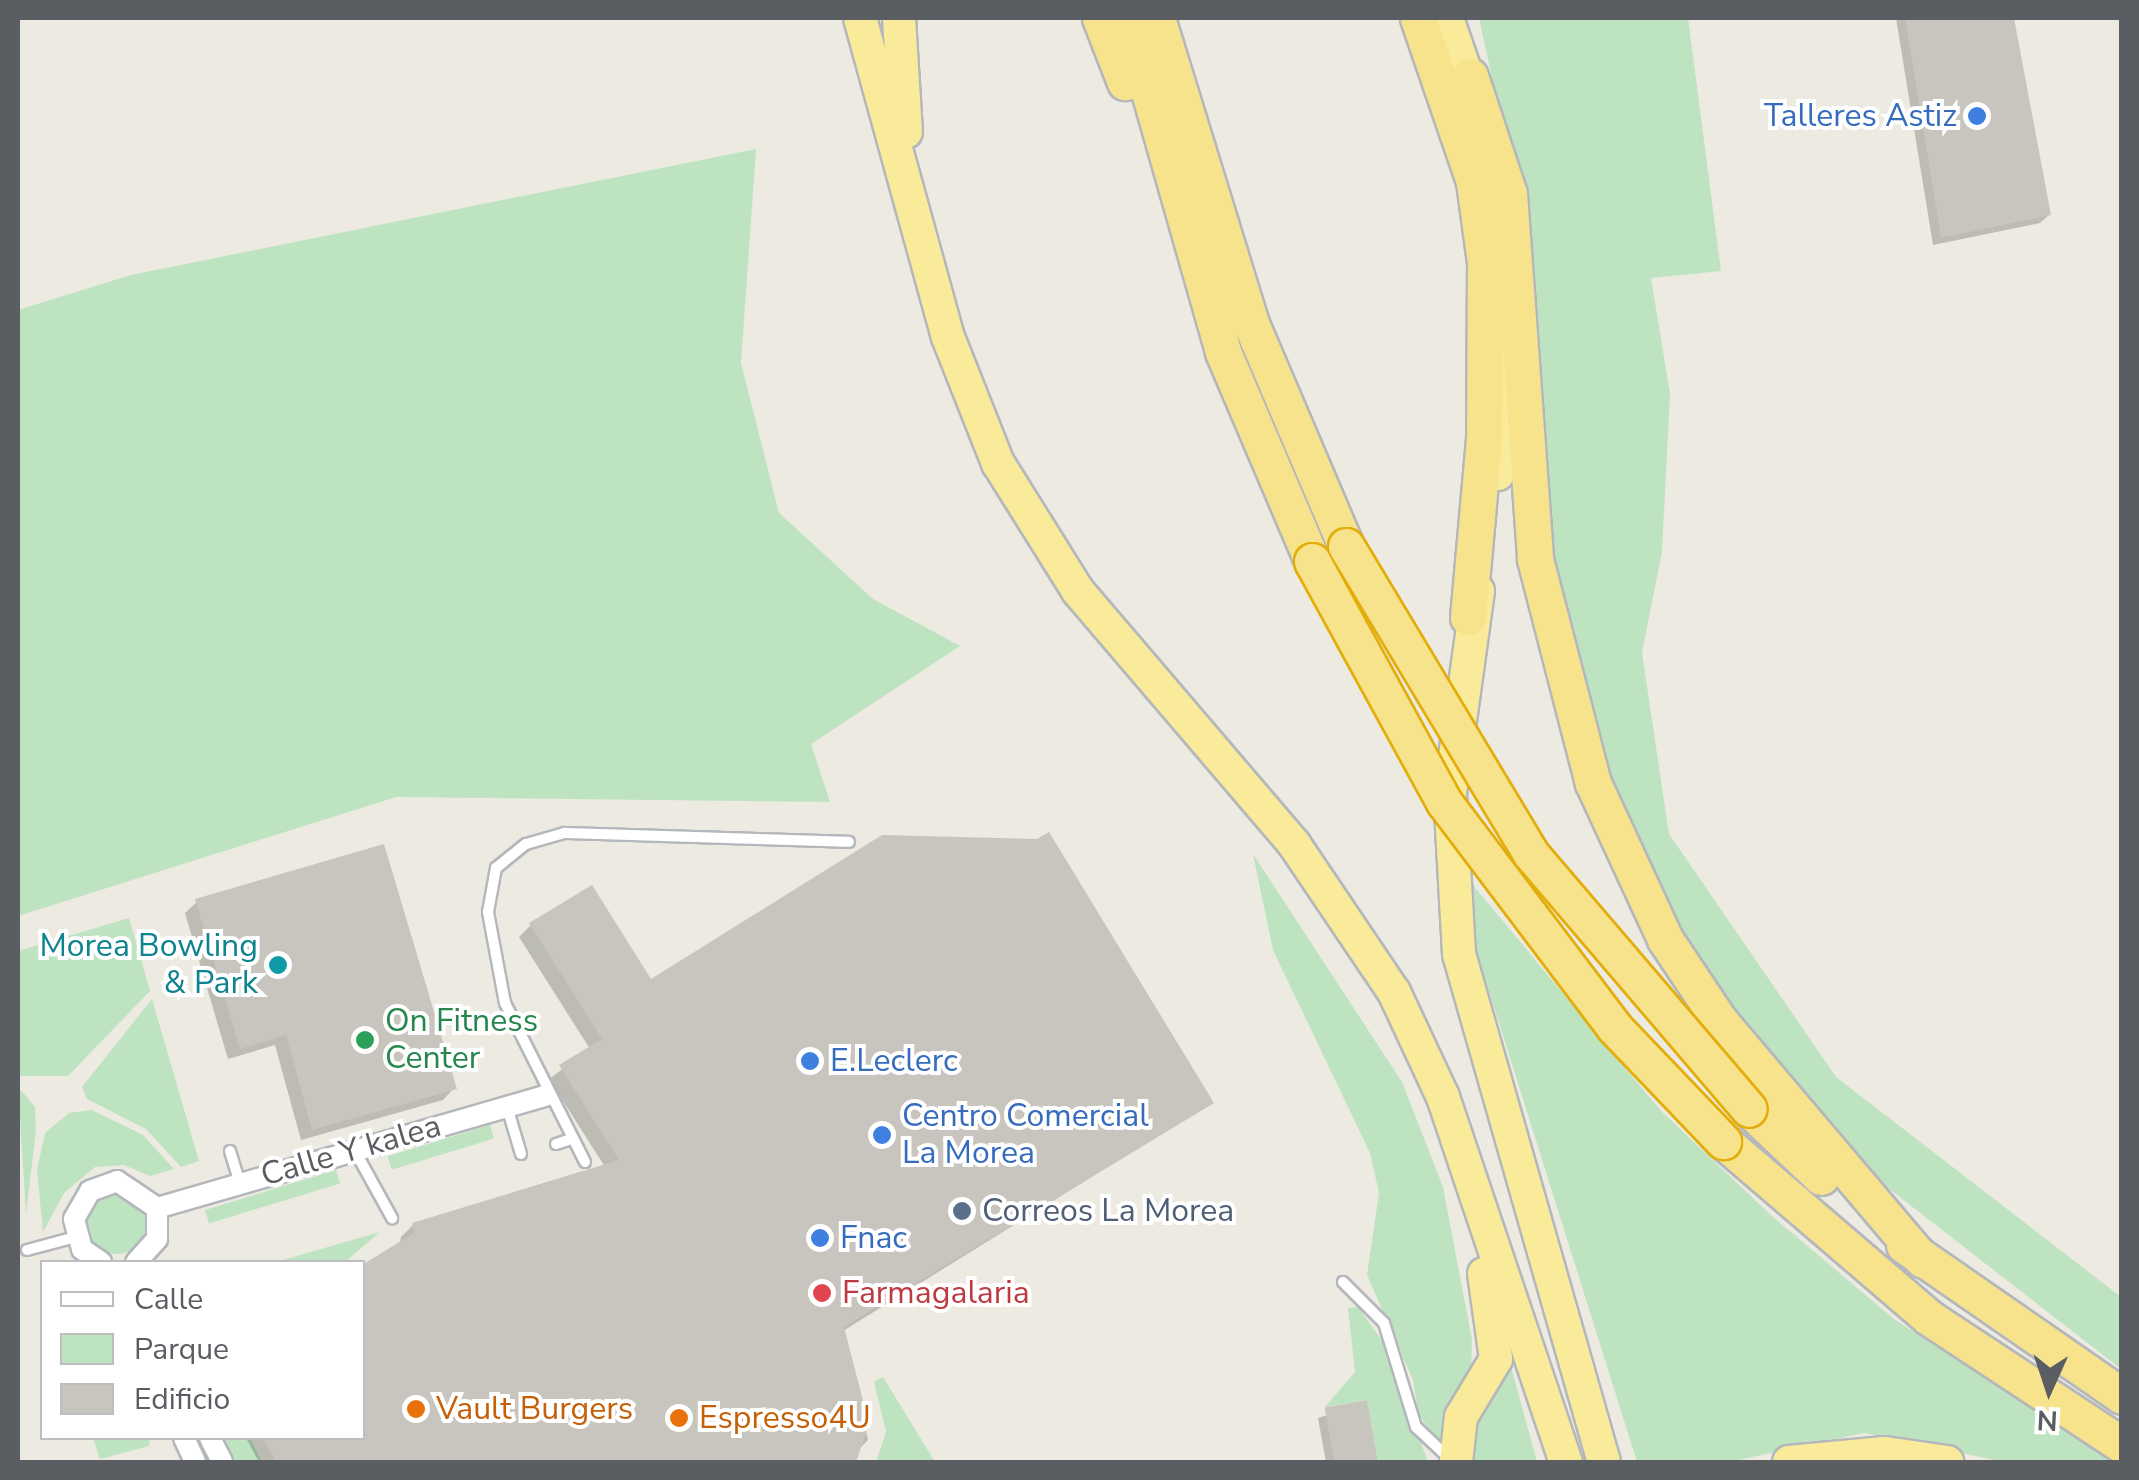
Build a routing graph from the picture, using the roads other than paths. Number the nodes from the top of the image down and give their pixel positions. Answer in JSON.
{"nodes":[{"id":1,"x":860,"y":18,"type":"edge"},
{"id":2,"x":899,"y":18,"type":"edge"},
{"id":3,"x":1100,"y":18,"type":"edge"},
{"id":4,"x":1128,"y":18,"type":"edge"},
{"id":5,"x":1157,"y":18,"type":"edge"},
{"id":6,"x":1418,"y":18,"type":"edge"},
{"id":7,"x":1447,"y":18,"type":"edge"},
{"id":8,"x":1470,"y":76,"type":"junction"},
{"id":9,"x":1175,"y":195,"type":"junction"},
{"id":10,"x":917,"y":231,"type":"junction"},
{"id":11,"x":1468,"y":617,"type":"junction"},
{"id":12,"x":849,"y":842,"type":"dead end"},
{"id":13,"x":1415,"y":1036,"type":"junction"},
{"id":14,"x":545,"y":1096,"type":"junction"},
{"id":15,"x":507,"y":1106,"type":"junction"},
{"id":16,"x":571,"y":1139,"type":"junction"},
{"id":17,"x":556,"y":1144,"type":"dead end"},
{"id":18,"x":354,"y":1150,"type":"junction"},
{"id":19,"x":230,"y":1151,"type":"dead end"},
{"id":20,"x":520,"y":1154,"type":"dead end"},
{"id":21,"x":585,"y":1162,"type":"dead end"},
{"id":22,"x":240,"y":1184,"type":"junction"},
{"id":23,"x":157,"y":1208,"type":"junction"},
{"id":24,"x":392,"y":1218,"type":"dead end"},
{"id":25,"x":76,"y":1237,"type":"junction"},
{"id":26,"x":27,"y":1250,"type":"dead end"},
{"id":27,"x":1922,"y":1258,"type":"junction"},
{"id":28,"x":145,"y":1259,"type":"edge"},
{"id":29,"x":98,"y":1260,"type":"edge"},
{"id":30,"x":1343,"y":1282,"type":"dead end"},
{"id":31,"x":1556,"y":1308,"type":"junction"},
{"id":32,"x":2122,"y":1396,"type":"edge"},
{"id":33,"x":2122,"y":1445,"type":"edge"},
{"id":34,"x":1456,"y":1462,"type":"edge"},
{"id":35,"x":1566,"y":1462,"type":"edge"},
{"id":36,"x":1604,"y":1462,"type":"edge"},
{"id":37,"x":1614,"y":1462,"type":"edge"},
{"id":38,"x":1789,"y":1462,"type":"edge"},
{"id":39,"x":1947,"y":1462,"type":"edge"}],
"edges":[{"from":1,"to":10,"type":"highway"},
{"from":2,"to":10,"type":"highway"},
{"from":3,"to":9,"type":"highway"},
{"from":4,"to":9,"type":"highway"},
{"from":5,"to":27,"type":"highway","bridge":true},
{"from":6,"to":11,"type":"highway"},
{"from":7,"to":8,"type":"highway"},
{"from":8,"to":11,"type":"highway"},
{"from":8,"to":27,"type":"highway"},
{"from":9,"to":33,"type":"highway","bridge":true},
{"from":10,"to":13,"type":"highway"},
{"from":11,"to":31,"type":"highway"},
{"from":12,"to":14,"type":"lane"},
{"from":13,"to":34,"type":"highway"},
{"from":13,"to":35,"type":"highway"},
{"from":14,"to":15,"type":"street","name":"Calle Y kalea"},
{"from":14,"to":16,"type":"lane"},
{"from":15,"to":18,"type":"street","name":"Calle Y kalea"},
{"from":15,"to":20,"type":"lane"},
{"from":16,"to":17,"type":"lane"},
{"from":16,"to":21,"type":"lane"},
{"from":18,"to":22,"type":"street","name":"Calle Y kalea"},
{"from":18,"to":24,"type":"lane"},
{"from":19,"to":22,"type":"lane"},
{"from":22,"to":23,"type":"street","name":"Calle Y kalea"},
{"from":23,"to":25,"type":"street"},
{"from":23,"to":28,"type":"street"},
{"from":25,"to":26,"type":"lane"},
{"from":25,"to":29,"type":"street"},
{"from":27,"to":32,"type":"highway"},
{"from":30,"to":34,"type":"lane"},
{"from":31,"to":36,"type":"highway"},
{"from":31,"to":37,"type":"highway"},
{"from":38,"to":39,"type":"highway"}]}
